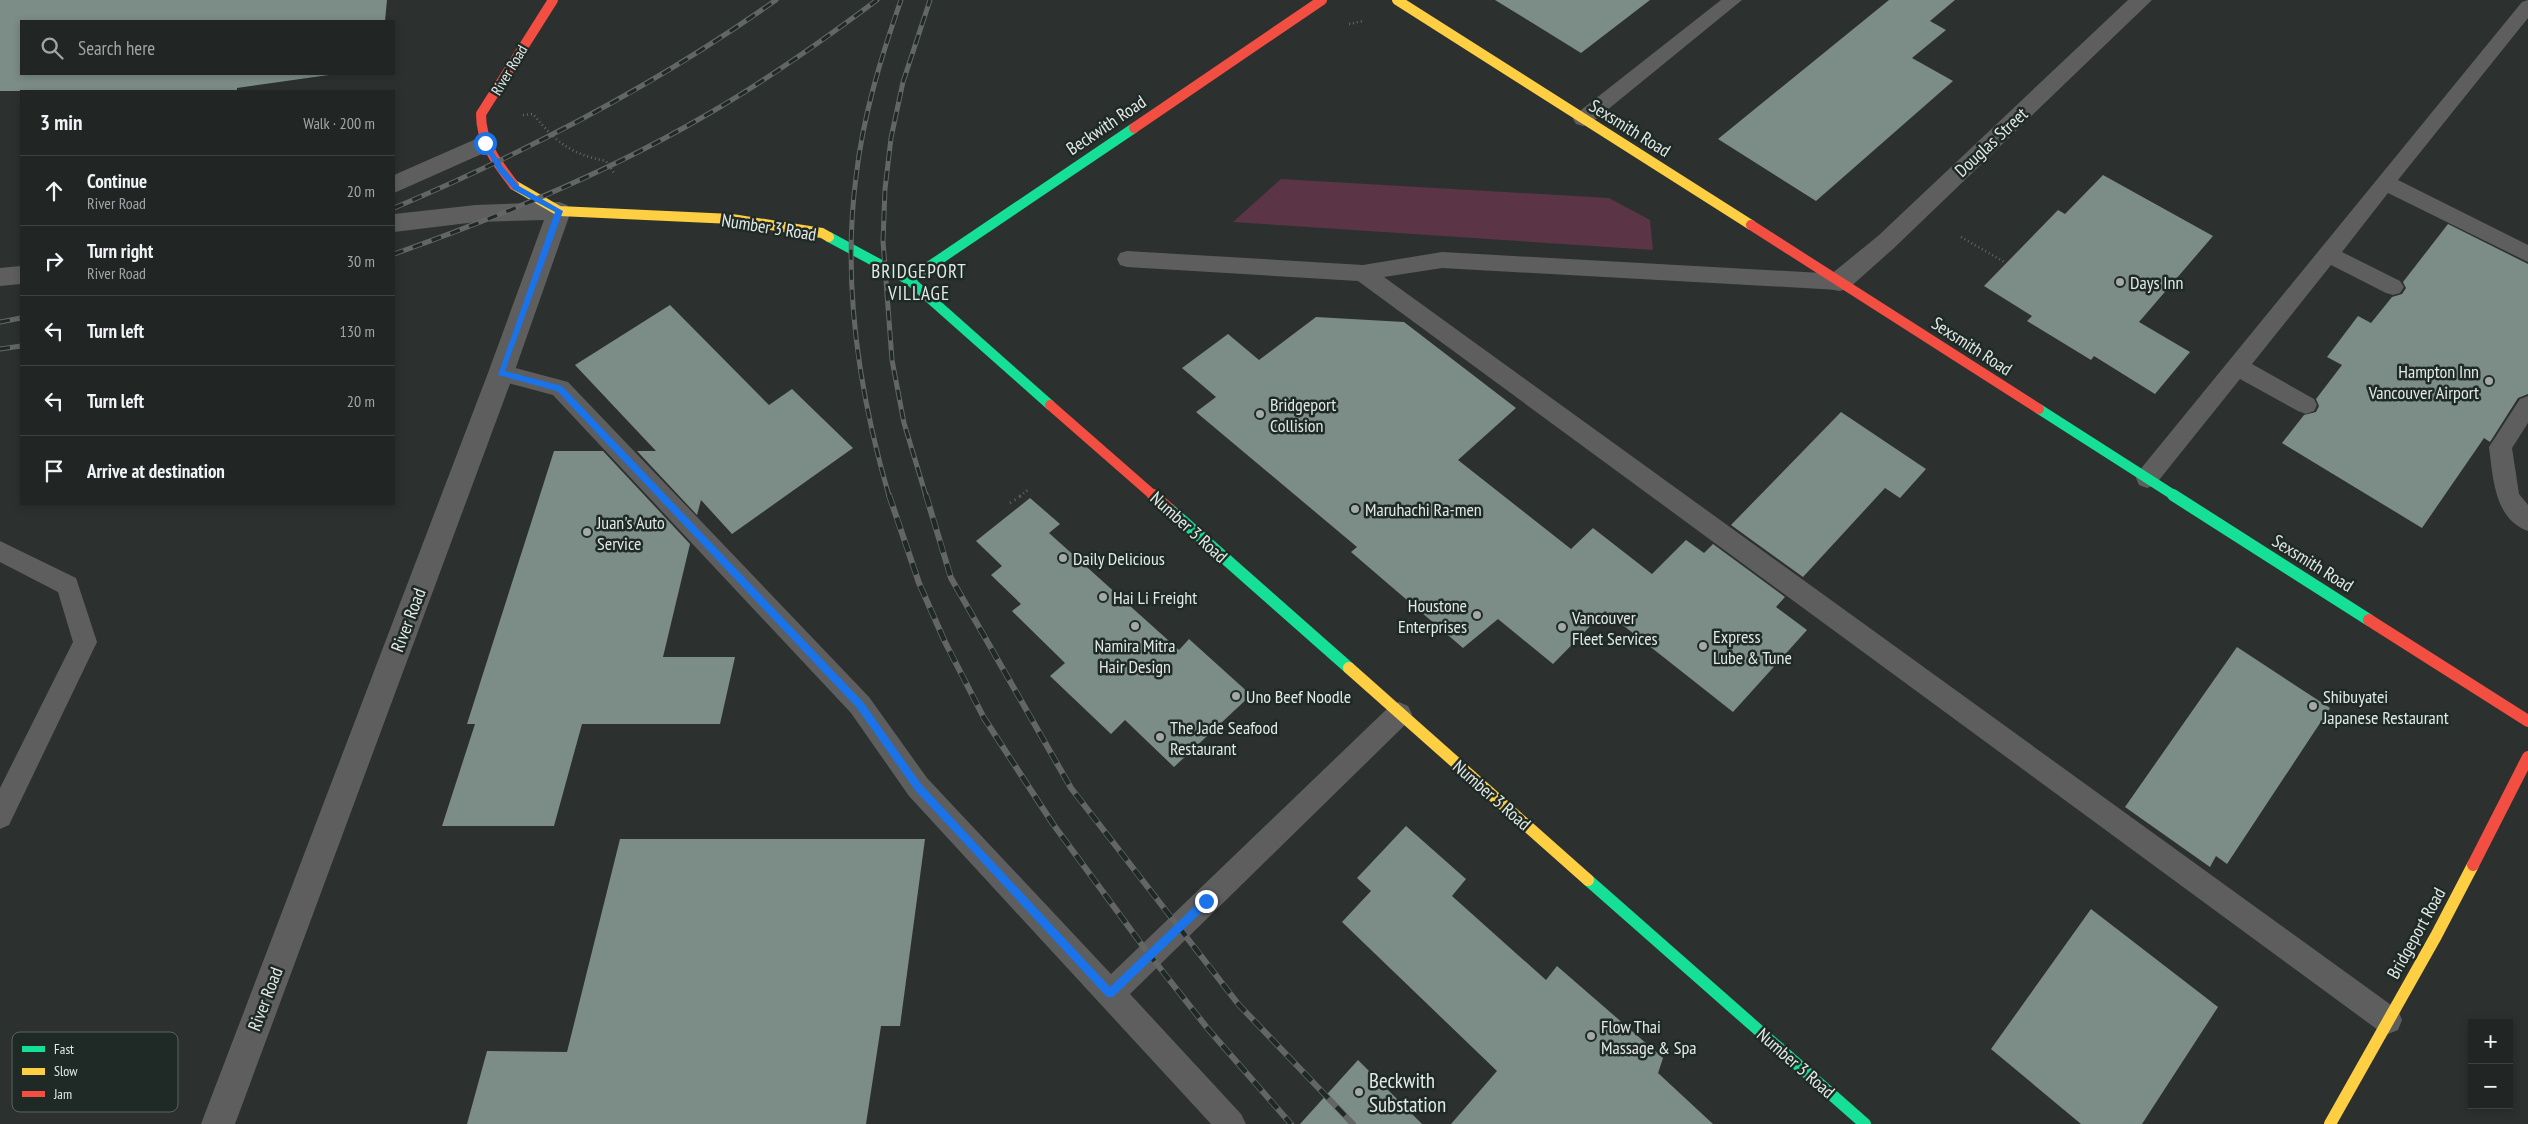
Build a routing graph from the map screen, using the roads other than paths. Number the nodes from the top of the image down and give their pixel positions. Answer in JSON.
{"nodes":[{"id":1,"x":552,"y":0,"type":"edge"},
{"id":2,"x":1322,"y":0,"type":"edge"},
{"id":3,"x":1397,"y":0,"type":"edge"},
{"id":4,"x":1733,"y":0,"type":"edge"},
{"id":5,"x":2141,"y":0,"type":"edge"},
{"id":6,"x":2528,"y":6,"type":"edge"},
{"id":7,"x":1583,"y":118,"type":"junction"},
{"id":8,"x":485,"y":143,"type":"junction"},
{"id":9,"x":2386,"y":182,"type":"junction"},
{"id":10,"x":395,"y":185,"type":"edge"},
{"id":11,"x":559,"y":211,"type":"junction"},
{"id":12,"x":395,"y":223,"type":"edge"},
{"id":13,"x":2328,"y":254,"type":"junction"},
{"id":14,"x":2528,"y":254,"type":"edge"},
{"id":15,"x":1127,"y":259,"type":"dead end"},
{"id":16,"x":1363,"y":273,"type":"junction"},
{"id":17,"x":20,"y":275,"type":"edge"},
{"id":18,"x":0,"y":278,"type":"edge"},
{"id":19,"x":910,"y":280,"type":"junction"},
{"id":20,"x":1839,"y":282,"type":"junction"},
{"id":21,"x":2393,"y":287,"type":"dead end"},
{"id":22,"x":2238,"y":367,"type":"junction"},
{"id":23,"x":501,"y":373,"type":"junction"},
{"id":24,"x":2306,"y":405,"type":"dead end"},
{"id":25,"x":2528,"y":405,"type":"edge"},
{"id":26,"x":2147,"y":478,"type":"junction"},
{"id":27,"x":2528,"y":522,"type":"edge"},
{"id":28,"x":0,"y":551,"type":"edge"},
{"id":29,"x":1399,"y":714,"type":"junction"},
{"id":30,"x":2528,"y":721,"type":"edge"},
{"id":31,"x":2528,"y":757,"type":"edge"},
{"id":32,"x":0,"y":816,"type":"edge"},
{"id":33,"x":1110,"y":994,"type":"junction"},
{"id":34,"x":2388,"y":1020,"type":"junction"},
{"id":35,"x":218,"y":1124,"type":"edge"},
{"id":36,"x":1231,"y":1124,"type":"edge"},
{"id":37,"x":1865,"y":1124,"type":"edge"},
{"id":38,"x":2330,"y":1124,"type":"edge"}],
"edges":[{"from":1,"to":8,"type":"street","name":"River Road"},
{"from":2,"to":19,"type":"street","name":"Beckwith Road"},
{"from":3,"to":7,"type":"street","name":"Sexsmith Road"},
{"from":4,"to":7,"type":"lane"},
{"from":5,"to":20,"type":"street","name":"Douglas Street"},
{"from":6,"to":9,"type":"lane"},
{"from":7,"to":20,"type":"street","name":"Sexsmith Road"},
{"from":8,"to":10,"type":"street"},
{"from":8,"to":11,"type":"street","name":"River Road"},
{"from":9,"to":13,"type":"lane"},
{"from":9,"to":14,"type":"lane"},
{"from":11,"to":12,"type":"street","name":"Number 3 Road"},
{"from":11,"to":19,"type":"street","name":"Number 3 Road"},
{"from":11,"to":23,"type":"street","name":"River Road"},
{"from":13,"to":21,"type":"lane"},
{"from":13,"to":22,"type":"lane"},
{"from":15,"to":16,"type":"lane"},
{"from":16,"to":20,"type":"lane"},
{"from":16,"to":34,"type":"lane"},
{"from":17,"to":18,"type":"street"},
{"from":19,"to":29,"type":"street","name":"Number 3 Road"},
{"from":20,"to":26,"type":"street","name":"Sexsmith Road"},
{"from":22,"to":24,"type":"lane"},
{"from":22,"to":26,"type":"lane"},
{"from":23,"to":33,"type":"lane"},
{"from":23,"to":35,"type":"street","name":"River Road"},
{"from":25,"to":27,"type":"lane"},
{"from":26,"to":30,"type":"street","name":"Sexsmith Road"},
{"from":28,"to":32,"type":"lane"},
{"from":29,"to":33,"type":"lane"},
{"from":29,"to":37,"type":"street","name":"Number 3 Road"},
{"from":31,"to":34,"type":"street","name":"Bridgeport Road"},
{"from":33,"to":36,"type":"lane"},
{"from":34,"to":38,"type":"street","name":"Bridgeport Road"}]}
